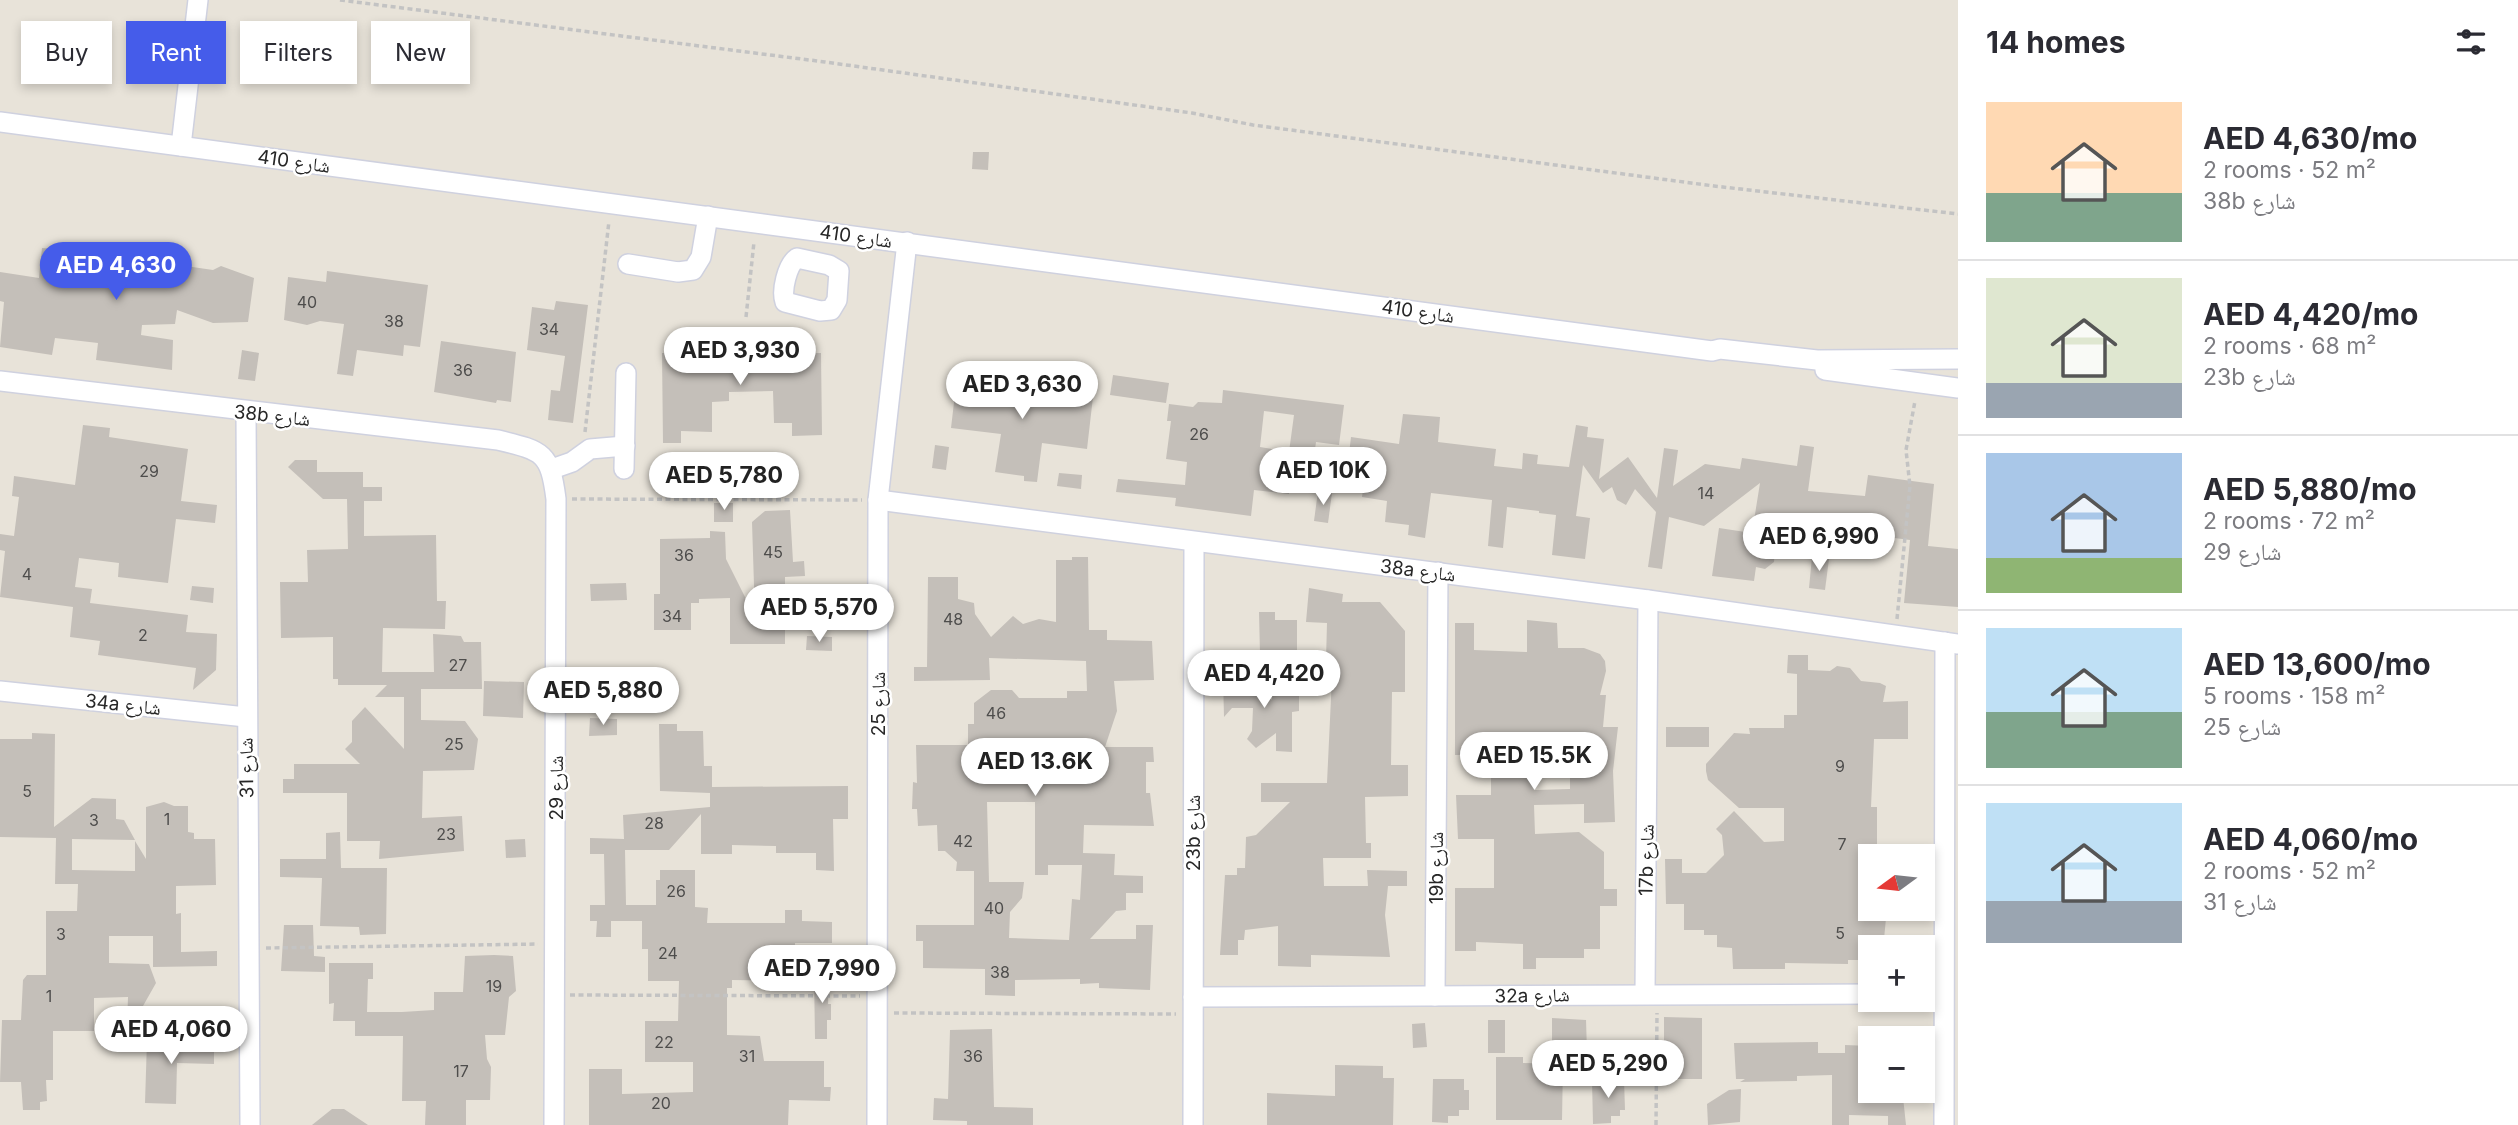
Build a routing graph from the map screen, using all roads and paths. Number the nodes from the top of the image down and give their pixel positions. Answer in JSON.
{"nodes":[{"id":1,"x":198,"y":0,"type":"edge"},
{"id":2,"x":340,"y":0,"type":"edge"},
{"id":3,"x":0,"y":122,"type":"edge"},
{"id":4,"x":181,"y":146,"type":"junction"},
{"id":5,"x":611,"y":203,"type":"junction"},
{"id":6,"x":1958,"y":214,"type":"edge"},
{"id":7,"x":708,"y":216,"type":"junction"},
{"id":8,"x":756,"y":222,"type":"junction"},
{"id":9,"x":799,"y":228,"type":"junction"},
{"id":10,"x":907,"y":242,"type":"junction"},
{"id":11,"x":797,"y":258,"type":"dead end"},
{"id":12,"x":628,"y":264,"type":"dead end"},
{"id":13,"x":746,"y":317,"type":"dead end"},
{"id":14,"x":1712,"y":351,"type":"junction"},
{"id":15,"x":1958,"y":359,"type":"edge"},
{"id":16,"x":626,"y":373,"type":"dead end"},
{"id":17,"x":0,"y":381,"type":"edge"},
{"id":18,"x":1919,"y":383,"type":"junction"},
{"id":19,"x":1958,"y":388,"type":"edge"},
{"id":20,"x":246,"y":412,"type":"junction"},
{"id":21,"x":625,"y":446,"type":"junction"},
{"id":22,"x":583,"y":452,"type":"junction"},
{"id":23,"x":547,"y":462,"type":"junction"},
{"id":24,"x":624,"y":469,"type":"dead end"},
{"id":25,"x":556,"y":499,"type":"junction"},
{"id":26,"x":877,"y":500,"type":"junction"},
{"id":27,"x":1194,"y":542,"type":"junction"},
{"id":28,"x":1437,"y":572,"type":"junction"},
{"id":29,"x":1648,"y":600,"type":"junction"},
{"id":30,"x":1895,"y":635,"type":"junction"},
{"id":31,"x":1951,"y":643,"type":"edge"},
{"id":32,"x":0,"y":691,"type":"edge"},
{"id":33,"x":246,"y":717,"type":"junction"},
{"id":34,"x":555,"y":943,"type":"junction"},
{"id":35,"x":250,"y":948,"type":"junction"},
{"id":36,"x":1651,"y":993,"type":"junction"},
{"id":37,"x":554,"y":995,"type":"junction"},
{"id":38,"x":1858,"y":995,"type":"edge"},
{"id":39,"x":1935,"y":995,"type":"edge"},
{"id":40,"x":1943,"y":995,"type":"junction"},
{"id":41,"x":1435,"y":996,"type":"junction"},
{"id":42,"x":878,"y":1005,"type":"junction"},
{"id":43,"x":1193,"y":1006,"type":"junction"},
{"id":44,"x":250,"y":1125,"type":"edge"},
{"id":45,"x":554,"y":1125,"type":"edge"},
{"id":46,"x":877,"y":1125,"type":"edge"},
{"id":47,"x":1193,"y":1125,"type":"edge"},
{"id":48,"x":1656,"y":1125,"type":"edge"},
{"id":49,"x":1944,"y":1125,"type":"edge"}],
"edges":[{"from":1,"to":4,"type":"street"},
{"from":2,"to":6,"type":"path"},
{"from":3,"to":4,"type":"street","name":"شارع 410"},
{"from":4,"to":5,"type":"street","name":"شارع 410"},
{"from":5,"to":7,"type":"street","name":"شارع 410"},
{"from":5,"to":22,"type":"path"},
{"from":7,"to":8,"type":"street","name":"شارع 410"},
{"from":7,"to":12,"type":"street"},
{"from":8,"to":9,"type":"street","name":"شارع 410"},
{"from":8,"to":13,"type":"path"},
{"from":9,"to":10,"type":"street","name":"شارع 410"},
{"from":9,"to":11,"type":"street"},
{"from":10,"to":14,"type":"street","name":"شارع 410"},
{"from":10,"to":26,"type":"street","name":"شارع 25"},
{"from":14,"to":15,"type":"street","name":"شارع 410"},
{"from":14,"to":18,"type":"street","name":"شارع 410"},
{"from":16,"to":21,"type":"street"},
{"from":17,"to":20,"type":"street","name":"38b شارع"},
{"from":18,"to":19,"type":"street","name":"شارع 410"},
{"from":18,"to":30,"type":"path"},
{"from":20,"to":23,"type":"street","name":"38b شارع"},
{"from":20,"to":33,"type":"street","name":"شارع 31"},
{"from":21,"to":22,"type":"street"},
{"from":21,"to":24,"type":"street"},
{"from":22,"to":23,"type":"street"},
{"from":23,"to":25,"type":"street","name":"شارع 29"},
{"from":25,"to":26,"type":"path"},
{"from":25,"to":34,"type":"street","name":"شارع 29"},
{"from":26,"to":27,"type":"street","name":"38a شارع"},
{"from":26,"to":42,"type":"street","name":"شارع 25"},
{"from":27,"to":28,"type":"street","name":"38a شارع"},
{"from":27,"to":43,"type":"street","name":"23b شارع"},
{"from":28,"to":29,"type":"street","name":"38a شارع"},
{"from":28,"to":41,"type":"street","name":"19b شارع"},
{"from":29,"to":30,"type":"street","name":"38a شارع"},
{"from":29,"to":36,"type":"street","name":"17b شارع"},
{"from":30,"to":31,"type":"street","name":"38a شارع"},
{"from":31,"to":40,"type":"street"},
{"from":32,"to":33,"type":"street","name":"34a شارع"},
{"from":33,"to":35,"type":"street","name":"شارع 31"},
{"from":34,"to":35,"type":"path"},
{"from":34,"to":37,"type":"street","name":"شارع 29"},
{"from":35,"to":44,"type":"street","name":"شارع 31"},
{"from":36,"to":38,"type":"street","name":"32a شارع"},
{"from":36,"to":41,"type":"street","name":"32a شارع"},
{"from":36,"to":48,"type":"path"},
{"from":37,"to":42,"type":"path"},
{"from":37,"to":45,"type":"street","name":"شارع 29"},
{"from":39,"to":40,"type":"street"},
{"from":40,"to":49,"type":"street"},
{"from":41,"to":43,"type":"street","name":"32a شارع"},
{"from":42,"to":43,"type":"path"},
{"from":42,"to":46,"type":"street","name":"شارع 25"},
{"from":43,"to":47,"type":"street","name":"23b شارع"}]}
